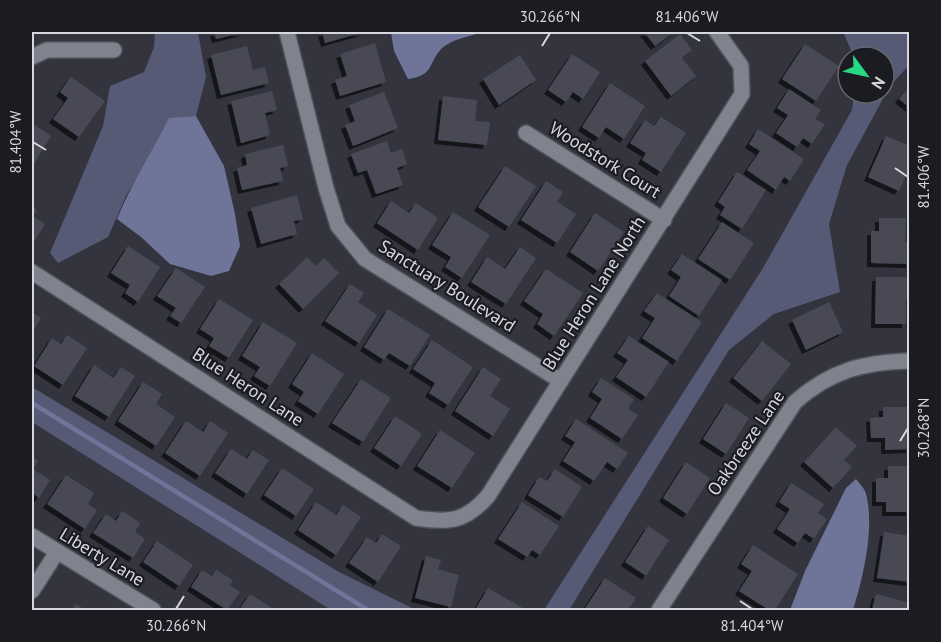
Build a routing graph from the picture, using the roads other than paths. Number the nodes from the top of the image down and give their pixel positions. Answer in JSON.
{"nodes":[{"id":1,"x":287,"y":32,"type":"edge"},
{"id":2,"x":717,"y":32,"type":"edge"},
{"id":3,"x":114,"y":50,"type":"dead end"},
{"id":4,"x":32,"y":57,"type":"edge"},
{"id":5,"x":526,"y":133,"type":"dead end"},
{"id":6,"x":664,"y":220,"type":"junction"},
{"id":7,"x":32,"y":272,"type":"edge"},
{"id":8,"x":909,"y":361,"type":"edge"},
{"id":9,"x":561,"y":381,"type":"junction"},
{"id":10,"x":449,"y":520,"type":"joint"},
{"id":11,"x":32,"y":536,"type":"edge"},
{"id":12,"x":57,"y":552,"type":"junction"},
{"id":13,"x":32,"y":591,"type":"edge"},
{"id":14,"x":153,"y":610,"type":"edge"},
{"id":15,"x":659,"y":610,"type":"edge"}],
"edges":[{"from":1,"to":9,"type":"street","name":"Sanctuary Boulevard"},
{"from":2,"to":6,"type":"street","name":"Blue Heron Lane North"},
{"from":3,"to":4,"type":"street"},
{"from":5,"to":6,"type":"street","name":"Woodstork Court"},
{"from":6,"to":9,"type":"street","name":"Blue Heron Lane North"},
{"from":7,"to":10,"type":"street","name":"Blue Heron Lane"},
{"from":8,"to":15,"type":"street","name":"Oakbreeze Lane"},
{"from":9,"to":10,"type":"street","name":"Blue Heron Lane North"},
{"from":11,"to":12,"type":"street","name":"Liberty Lane"},
{"from":12,"to":13,"type":"street"},
{"from":12,"to":14,"type":"street","name":"Liberty Lane"}]}
